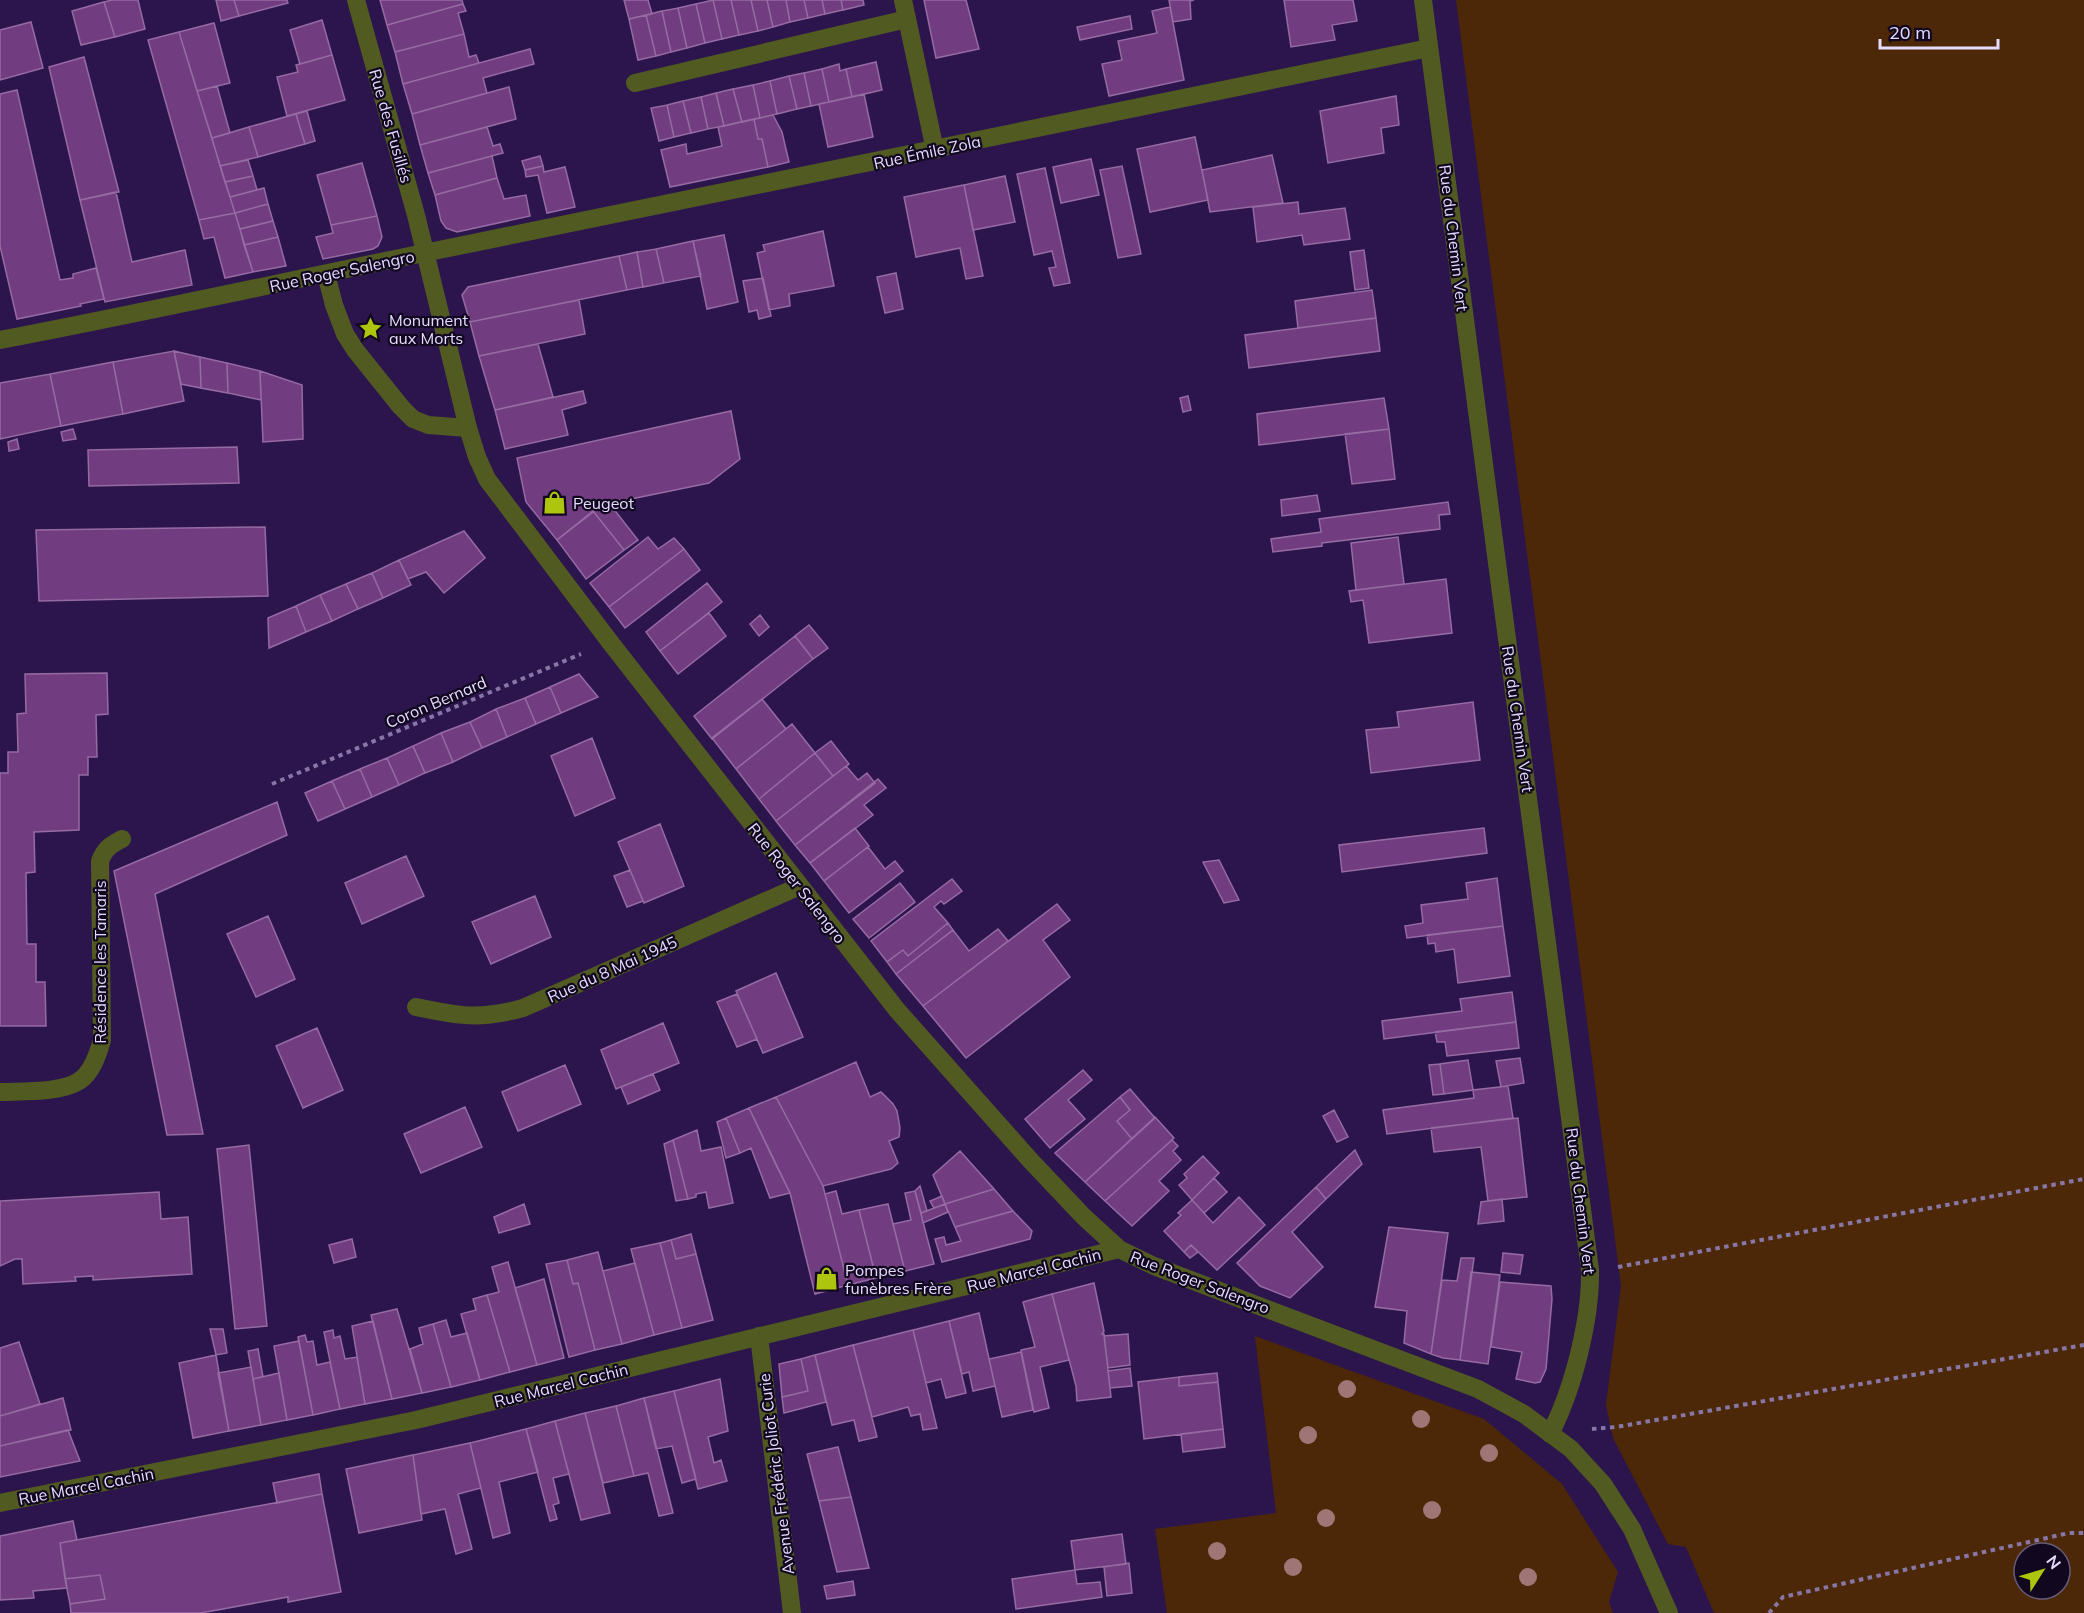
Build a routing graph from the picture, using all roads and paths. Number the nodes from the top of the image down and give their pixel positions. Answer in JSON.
{"nodes":[{"id":1,"x":356,"y":0,"type":"edge"},
{"id":2,"x":903,"y":0,"type":"edge"},
{"id":3,"x":1423,"y":0,"type":"edge"},
{"id":4,"x":907,"y":19,"type":"junction"},
{"id":5,"x":1429,"y":48,"type":"junction"},
{"id":6,"x":635,"y":83,"type":"dead end"},
{"id":7,"x":935,"y":150,"type":"junction"},
{"id":8,"x":425,"y":253,"type":"junction"},
{"id":9,"x":326,"y":274,"type":"junction"},
{"id":10,"x":0,"y":339,"type":"edge"},
{"id":11,"x":468,"y":428,"type":"junction"},
{"id":12,"x":610,"y":642,"type":"junction"},
{"id":13,"x":272,"y":784,"type":"dead end"},
{"id":14,"x":123,"y":839,"type":"dead end"},
{"id":15,"x":800,"y":886,"type":"junction"},
{"id":16,"x":416,"y":1007,"type":"dead end"},
{"id":17,"x":0,"y":1092,"type":"edge"},
{"id":18,"x":2084,"y":1179,"type":"edge"},
{"id":19,"x":1119,"y":1249,"type":"junction"},
{"id":20,"x":1590,"y":1270,"type":"junction"},
{"id":21,"x":759,"y":1336,"type":"junction"},
{"id":22,"x":2084,"y":1345,"type":"edge"},
{"id":23,"x":1550,"y":1434,"type":"junction"},
{"id":24,"x":0,"y":1503,"type":"edge"},
{"id":25,"x":2084,"y":1533,"type":"edge"},
{"id":26,"x":792,"y":1613,"type":"edge"},
{"id":27,"x":1669,"y":1613,"type":"edge"},
{"id":28,"x":1769,"y":1613,"type":"edge"}],
"edges":[{"from":1,"to":8,"type":"street","name":"Rue des Fusillés"},
{"from":2,"to":4,"type":"street"},
{"from":3,"to":5,"type":"street","name":"Rue du Chemin Vert"},
{"from":4,"to":6,"type":"street"},
{"from":4,"to":7,"type":"street"},
{"from":5,"to":7,"type":"street","name":"Rue Émile Zola"},
{"from":5,"to":20,"type":"street","name":"Rue du Chemin Vert"},
{"from":7,"to":8,"type":"street","name":"Rue Émile Zola"},
{"from":8,"to":9,"type":"street","name":"Rue Roger Salengro"},
{"from":8,"to":11,"type":"street","name":"Rue Roger Salengro"},
{"from":9,"to":10,"type":"street","name":"Rue Roger Salengro"},
{"from":9,"to":11,"type":"street"},
{"from":11,"to":12,"type":"street","name":"Rue Roger Salengro"},
{"from":12,"to":13,"type":"path","name":"Coron Bernard"},
{"from":12,"to":15,"type":"street","name":"Rue Roger Salengro"},
{"from":14,"to":17,"type":"street","name":"Résidence les Tamaris"},
{"from":15,"to":16,"type":"street","name":"Rue du 8 Mai 1945"},
{"from":15,"to":19,"type":"street","name":"Rue Roger Salengro"},
{"from":18,"to":20,"type":"path"},
{"from":19,"to":21,"type":"street","name":"Rue Marcel Cachin"},
{"from":19,"to":23,"type":"street","name":"Rue Roger Salengro"},
{"from":20,"to":23,"type":"street","name":"Rue du Chemin Vert"},
{"from":21,"to":24,"type":"street","name":"Rue Marcel Cachin"},
{"from":21,"to":26,"type":"street","name":"Avenue Frédéric Joliot Curie"},
{"from":22,"to":23,"type":"path"},
{"from":23,"to":27,"type":"street","name":"Rue Roger Salengro"},
{"from":25,"to":28,"type":"path"}]}
